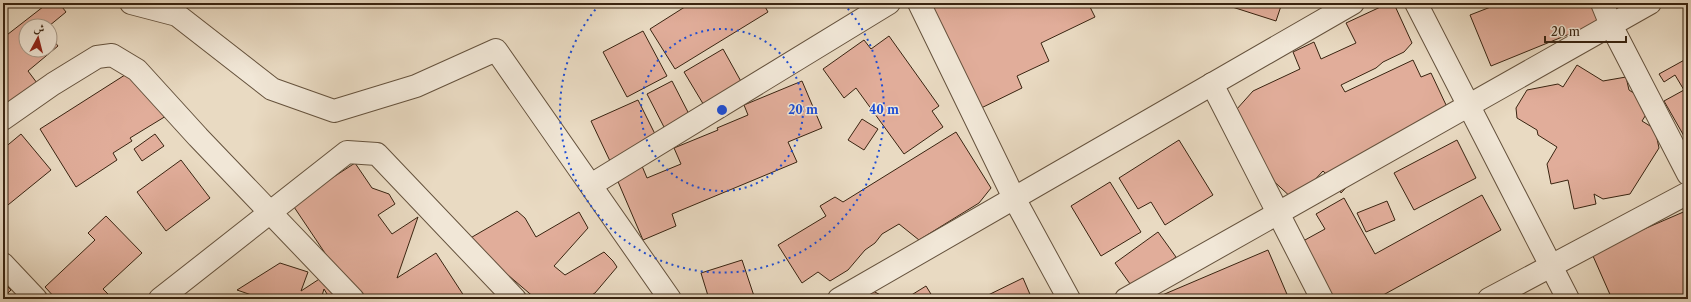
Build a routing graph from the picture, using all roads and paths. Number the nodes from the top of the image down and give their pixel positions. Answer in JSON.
{"nodes":[{"id":1,"x":132,"y":3,"type":"edge"},
{"id":2,"x":889,"y":3,"type":"edge"},
{"id":3,"x":920,"y":3,"type":"edge"},
{"id":4,"x":1353,"y":3,"type":"edge"},
{"id":5,"x":1416,"y":3,"type":"edge"},
{"id":6,"x":1602,"y":3,"type":"edge"},
{"id":7,"x":1650,"y":3,"type":"edge"},
{"id":8,"x":1611,"y":25,"type":"junction"},
{"id":9,"x":1212,"y":84,"type":"junction"},
{"id":10,"x":1469,"y":106,"type":"junction"},
{"id":11,"x":3,"y":119,"type":"edge"},
{"id":12,"x":1688,"y":174,"type":"edge"},
{"id":13,"x":590,"y":185,"type":"junction"},
{"id":14,"x":1688,"y":193,"type":"edge"},
{"id":15,"x":1014,"y":198,"type":"junction"},
{"id":16,"x":270,"y":213,"type":"junction"},
{"id":17,"x":1278,"y":213,"type":"junction"},
{"id":18,"x":3,"y":264,"type":"edge"},
{"id":19,"x":1551,"y":266,"type":"junction"},
{"id":20,"x":36,"y":299,"type":"edge"},
{"id":21,"x":160,"y":299,"type":"edge"},
{"id":22,"x":354,"y":299,"type":"edge"},
{"id":23,"x":515,"y":299,"type":"edge"},
{"id":24,"x":670,"y":299,"type":"edge"},
{"id":25,"x":839,"y":299,"type":"edge"},
{"id":26,"x":1069,"y":299,"type":"edge"},
{"id":27,"x":1126,"y":299,"type":"edge"},
{"id":28,"x":1322,"y":299,"type":"edge"},
{"id":29,"x":1489,"y":299,"type":"edge"},
{"id":30,"x":1568,"y":299,"type":"edge"}],
"edges":[{"from":1,"to":13,"type":"street"},
{"from":2,"to":13,"type":"street"},
{"from":3,"to":15,"type":"street"},
{"from":4,"to":9,"type":"street"},
{"from":5,"to":10,"type":"street"},
{"from":6,"to":8,"type":"street"},
{"from":7,"to":8,"type":"street"},
{"from":8,"to":10,"type":"street"},
{"from":8,"to":12,"type":"street"},
{"from":9,"to":15,"type":"street"},
{"from":9,"to":17,"type":"street"},
{"from":10,"to":17,"type":"street"},
{"from":10,"to":19,"type":"street"},
{"from":11,"to":16,"type":"street"},
{"from":13,"to":24,"type":"street"},
{"from":14,"to":19,"type":"street"},
{"from":15,"to":25,"type":"street"},
{"from":15,"to":26,"type":"street"},
{"from":16,"to":21,"type":"street"},
{"from":16,"to":22,"type":"street"},
{"from":16,"to":23,"type":"street"},
{"from":17,"to":27,"type":"street"},
{"from":17,"to":28,"type":"street"},
{"from":18,"to":20,"type":"street"},
{"from":19,"to":29,"type":"street"},
{"from":19,"to":30,"type":"street"}]}
